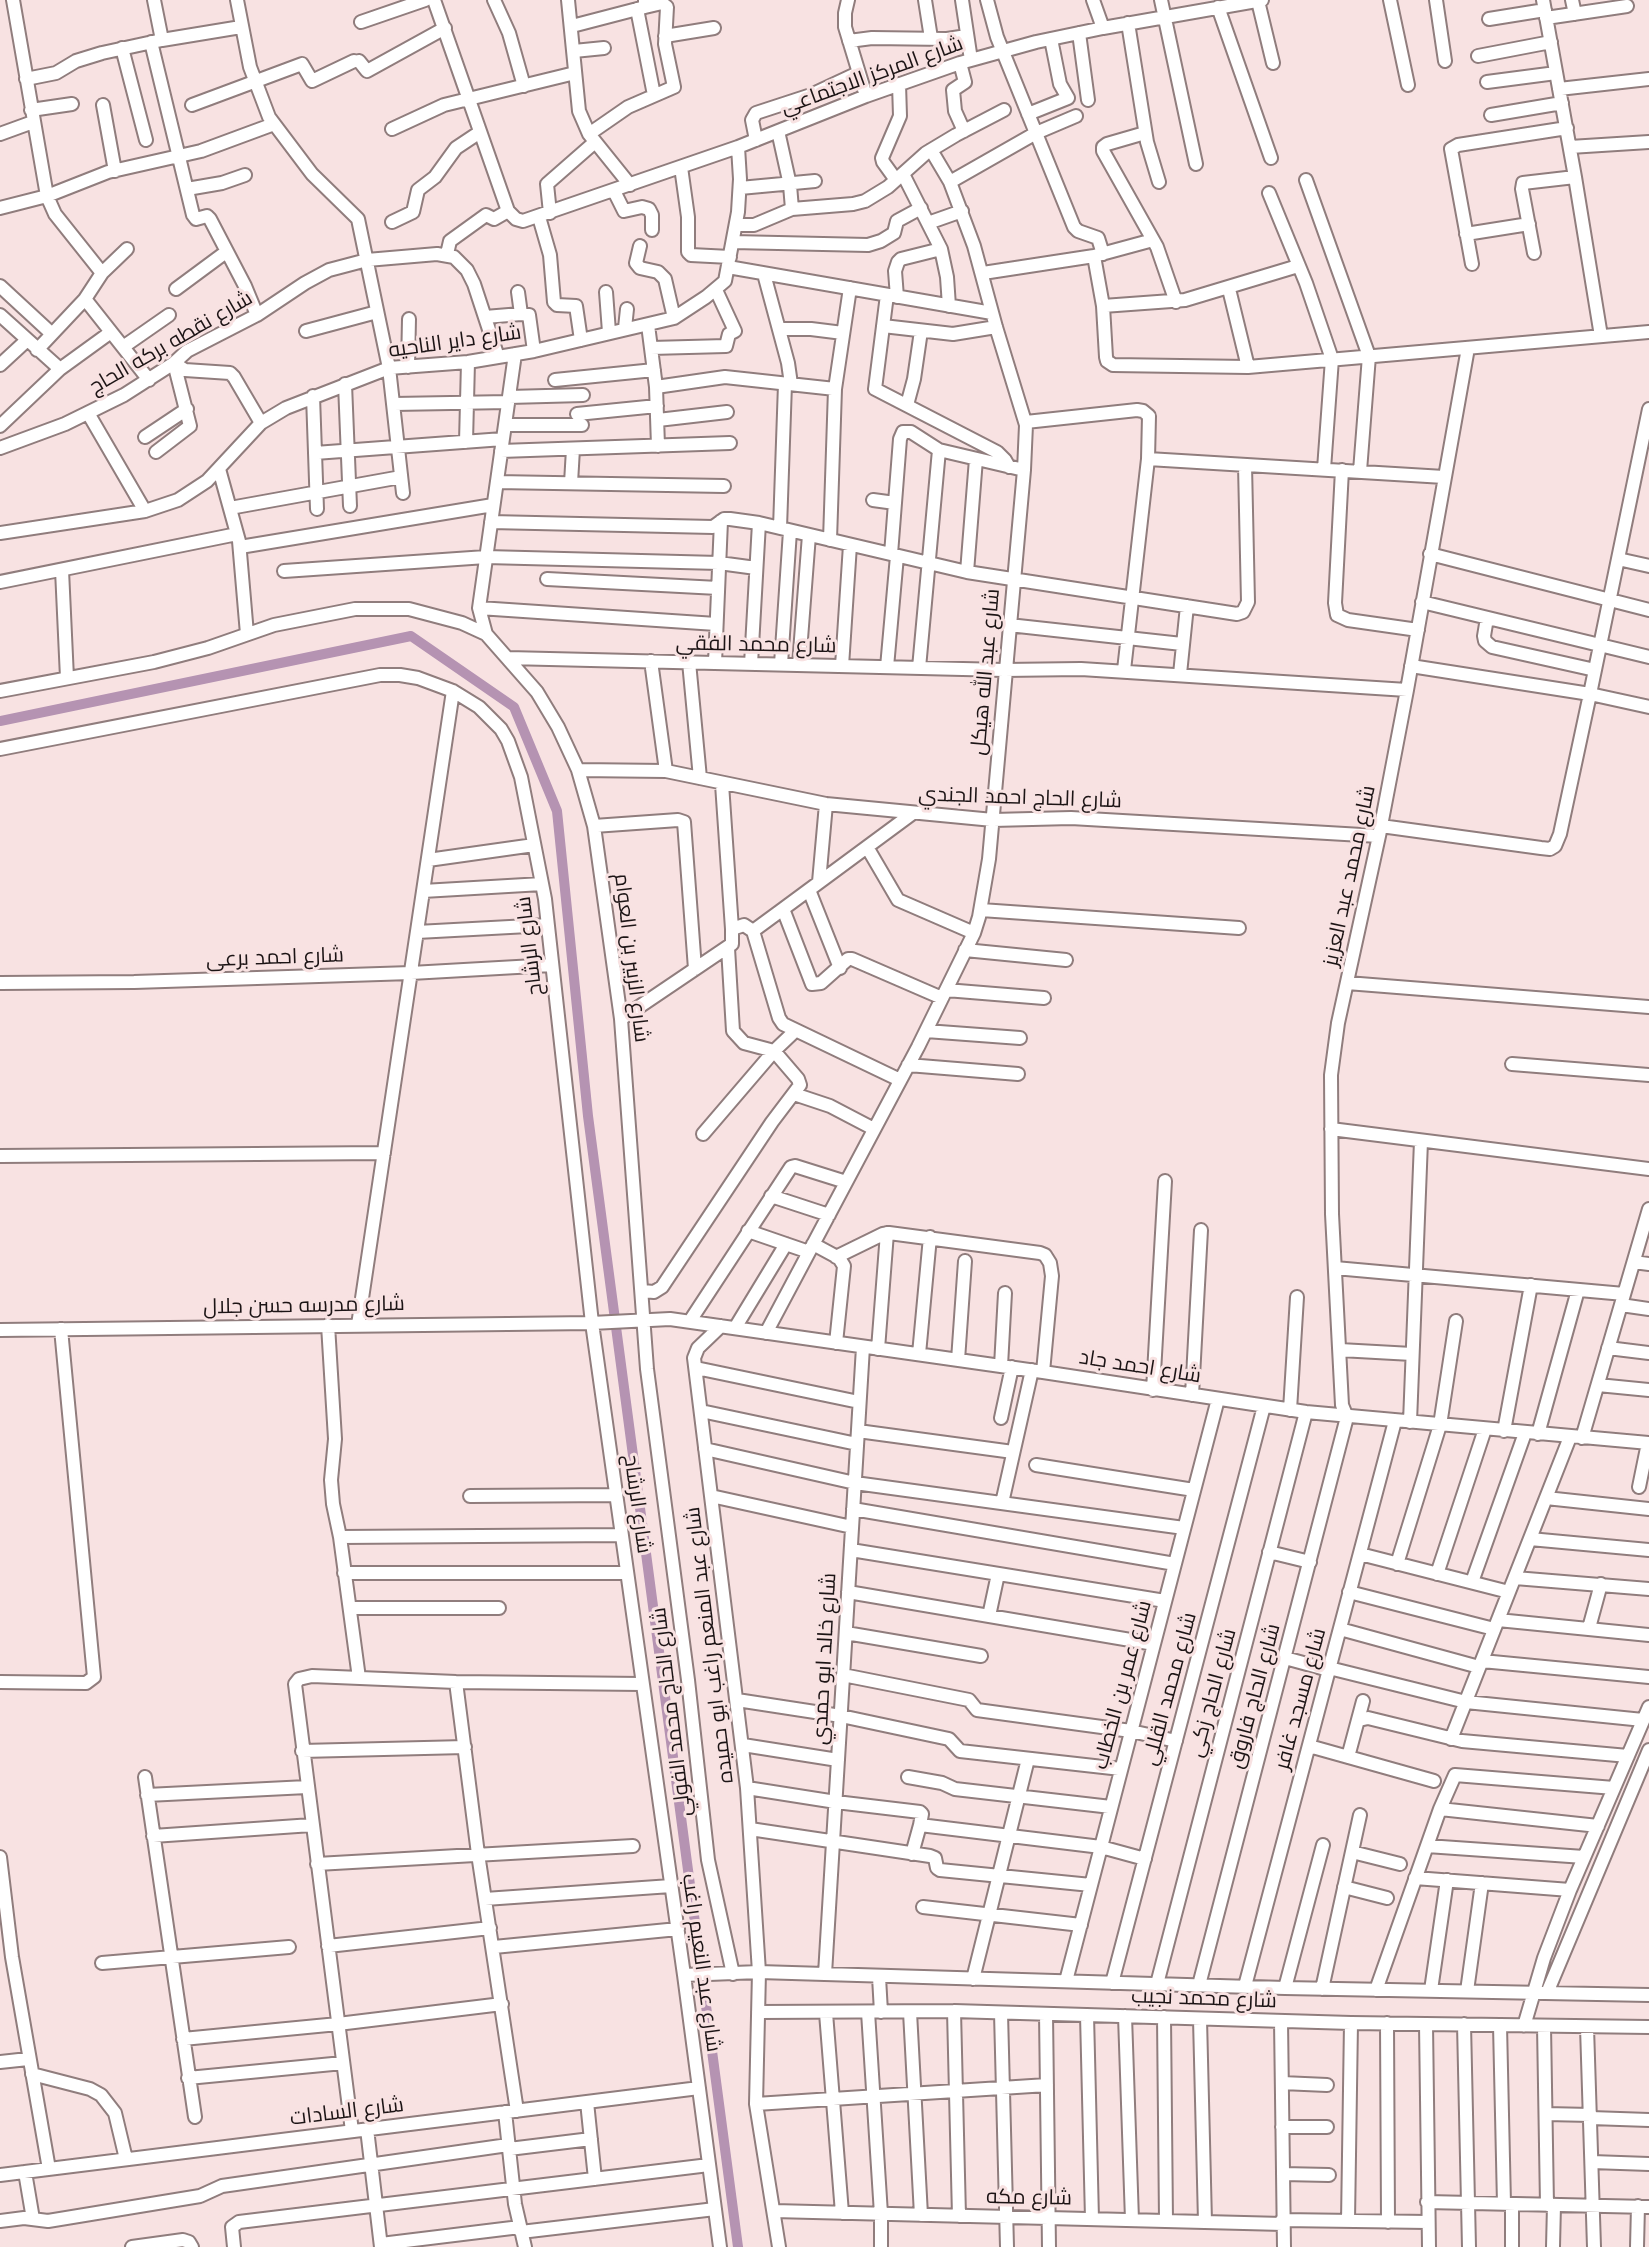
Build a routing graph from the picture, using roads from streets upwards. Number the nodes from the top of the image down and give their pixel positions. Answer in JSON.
{"nodes":[{"id":1,"x":13,"y":0,"type":"edge"},
{"id":2,"x":154,"y":0,"type":"edge"},
{"id":3,"x":238,"y":0,"type":"edge"},
{"id":4,"x":425,"y":0,"type":"edge"},
{"id":5,"x":434,"y":0,"type":"edge"},
{"id":6,"x":494,"y":0,"type":"edge"},
{"id":7,"x":568,"y":0,"type":"edge"},
{"id":8,"x":848,"y":0,"type":"edge"},
{"id":9,"x":925,"y":0,"type":"edge"},
{"id":10,"x":961,"y":0,"type":"edge"},
{"id":11,"x":987,"y":0,"type":"edge"},
{"id":12,"x":1093,"y":0,"type":"edge"},
{"id":13,"x":1161,"y":0,"type":"edge"},
{"id":14,"x":1390,"y":0,"type":"edge"},
{"id":15,"x":1436,"y":0,"type":"edge"},
{"id":16,"x":1572,"y":0,"type":"edge"},
{"id":17,"x":1256,"y":1,"type":"edge"},
{"id":18,"x":1223,"y":4,"type":"edge"},
{"id":19,"x":396,"y":5,"type":"edge"},
{"id":20,"x":637,"y":5,"type":"edge"},
{"id":21,"x":1627,"y":6,"type":"dead end"},
{"id":22,"x":1545,"y":9,"type":"edge"},
{"id":23,"x":1575,"y":14,"type":"junction"},
{"id":24,"x":1166,"y":16,"type":"junction"},
{"id":25,"x":1489,"y":19,"type":"dead end"},
{"id":26,"x":361,"y":22,"type":"dead end"},
{"id":27,"x":1128,"y":23,"type":"junction"},
{"id":28,"x":572,"y":26,"type":"junction"},
{"id":29,"x":241,"y":27,"type":"junction"},
{"id":30,"x":444,"y":28,"type":"junction"},
{"id":31,"x":714,"y":28,"type":"dead end"},
{"id":32,"x":1103,"y":28,"type":"junction"},
{"id":33,"x":1079,"y":33,"type":"junction"},
{"id":34,"x":665,"y":36,"type":"junction"},
{"id":35,"x":967,"y":36,"type":"junction"},
{"id":36,"x":931,"y":38,"type":"junction"},
{"id":37,"x":1051,"y":39,"type":"junction"},
{"id":38,"x":157,"y":41,"type":"junction"},
{"id":39,"x":849,"y":41,"type":"junction"},
{"id":40,"x":1551,"y":42,"type":"junction"},
{"id":41,"x":122,"y":48,"type":"junction"},
{"id":42,"x":604,"y":48,"type":"dead end"},
{"id":43,"x":573,"y":51,"type":"junction"},
{"id":44,"x":1004,"y":51,"type":"junction"},
{"id":45,"x":1478,"y":56,"type":"dead end"},
{"id":46,"x":1445,"y":61,"type":"dead end"},
{"id":47,"x":966,"y":62,"type":"junction"},
{"id":48,"x":1273,"y":64,"type":"dead end"},
{"id":49,"x":1556,"y":72,"type":"junction"},
{"id":50,"x":575,"y":73,"type":"junction"},
{"id":51,"x":858,"y":73,"type":"junction"},
{"id":52,"x":26,"y":79,"type":"junction"},
{"id":53,"x":1649,"y":79,"type":"edge"},
{"id":54,"x":255,"y":82,"type":"junction"},
{"id":55,"x":1487,"y":82,"type":"dead end"},
{"id":56,"x":899,"y":84,"type":"junction"},
{"id":57,"x":1408,"y":85,"type":"dead end"},
{"id":58,"x":524,"y":86,"type":"junction"},
{"id":59,"x":1559,"y":89,"type":"junction"},
{"id":60,"x":654,"y":95,"type":"junction"},
{"id":61,"x":866,"y":96,"type":"junction"},
{"id":62,"x":469,"y":100,"type":"junction"},
{"id":63,"x":1088,"y":100,"type":"dead end"},
{"id":64,"x":1562,"y":103,"type":"junction"},
{"id":65,"x":72,"y":104,"type":"dead end"},
{"id":66,"x":103,"y":105,"type":"dead end"},
{"id":67,"x":192,"y":105,"type":"dead end"},
{"id":68,"x":1004,"y":110,"type":"dead end"},
{"id":69,"x":1028,"y":114,"type":"junction"},
{"id":70,"x":1491,"y":115,"type":"dead end"},
{"id":71,"x":32,"y":116,"type":"junction"},
{"id":72,"x":1076,"y":116,"type":"dead end"},
{"id":73,"x":274,"y":124,"type":"junction"},
{"id":74,"x":1567,"y":128,"type":"junction"},
{"id":75,"x":391,"y":129,"type":"dead end"},
{"id":76,"x":778,"y":131,"type":"junction"},
{"id":77,"x":964,"y":131,"type":"junction"},
{"id":78,"x":480,"y":132,"type":"junction"},
{"id":79,"x":1036,"y":133,"type":"junction"},
{"id":80,"x":1145,"y":133,"type":"junction"},
{"id":81,"x":0,"y":134,"type":"edge"},
{"id":82,"x":592,"y":138,"type":"junction"},
{"id":83,"x":146,"y":140,"type":"dead end"},
{"id":84,"x":756,"y":140,"type":"junction"},
{"id":85,"x":1649,"y":142,"type":"edge"},
{"id":86,"x":738,"y":147,"type":"junction"},
{"id":87,"x":1570,"y":147,"type":"junction"},
{"id":88,"x":931,"y":150,"type":"junction"},
{"id":89,"x":180,"y":157,"type":"junction"},
{"id":90,"x":1271,"y":158,"type":"dead end"},
{"id":91,"x":1196,"y":164,"type":"dead end"},
{"id":92,"x":681,"y":167,"type":"junction"},
{"id":93,"x":115,"y":171,"type":"junction"},
{"id":94,"x":245,"y":175,"type":"dead end"},
{"id":95,"x":899,"y":177,"type":"junction"},
{"id":96,"x":1576,"y":177,"type":"junction"},
{"id":97,"x":1306,"y":180,"type":"dead end"},
{"id":98,"x":815,"y":181,"type":"dead end"},
{"id":99,"x":950,"y":182,"type":"junction"},
{"id":100,"x":1159,"y":182,"type":"dead end"},
{"id":101,"x":790,"y":185,"type":"junction"},
{"id":102,"x":630,"y":186,"type":"junction"},
{"id":103,"x":740,"y":188,"type":"junction"},
{"id":104,"x":187,"y":189,"type":"junction"},
{"id":105,"x":614,"y":191,"type":"junction"},
{"id":106,"x":1269,"y":193,"type":"dead end"},
{"id":107,"x":47,"y":196,"type":"junction"},
{"id":108,"x":0,"y":208,"type":"edge"},
{"id":109,"x":921,"y":208,"type":"junction"},
{"id":110,"x":792,"y":209,"type":"junction"},
{"id":111,"x":508,"y":211,"type":"junction"},
{"id":112,"x":962,"y":211,"type":"junction"},
{"id":113,"x":544,"y":215,"type":"junction"},
{"id":114,"x":392,"y":222,"type":"dead end"},
{"id":115,"x":929,"y":223,"type":"junction"},
{"id":116,"x":1529,"y":224,"type":"junction"},
{"id":117,"x":736,"y":225,"type":"junction"},
{"id":118,"x":652,"y":230,"type":"dead end"},
{"id":119,"x":1466,"y":234,"type":"junction"},
{"id":120,"x":1153,"y":240,"type":"junction"},
{"id":121,"x":733,"y":242,"type":"junction"},
{"id":122,"x":640,"y":246,"type":"dead end"},
{"id":123,"x":127,"y":249,"type":"dead end"},
{"id":124,"x":941,"y":249,"type":"junction"},
{"id":125,"x":226,"y":252,"type":"junction"},
{"id":126,"x":1534,"y":253,"type":"dead end"},
{"id":127,"x":447,"y":254,"type":"junction"},
{"id":128,"x":1098,"y":255,"type":"junction"},
{"id":129,"x":367,"y":260,"type":"junction"},
{"id":130,"x":729,"y":262,"type":"junction"},
{"id":131,"x":1472,"y":264,"type":"dead end"},
{"id":132,"x":1298,"y":266,"type":"junction"},
{"id":133,"x":102,"y":273,"type":"junction"},
{"id":134,"x":983,"y":273,"type":"junction"},
{"id":135,"x":764,"y":274,"type":"junction"},
{"id":136,"x":0,"y":286,"type":"edge"},
{"id":137,"x":849,"y":288,"type":"junction"},
{"id":138,"x":176,"y":289,"type":"dead end"},
{"id":139,"x":1229,"y":289,"type":"junction"},
{"id":140,"x":716,"y":290,"type":"junction"},
{"id":141,"x":518,"y":292,"type":"dead end"},
{"id":142,"x":606,"y":292,"type":"dead end"},
{"id":143,"x":892,"y":296,"type":"junction"},
{"id":144,"x":85,"y":299,"type":"junction"},
{"id":145,"x":1176,"y":302,"type":"junction"},
{"id":146,"x":949,"y":306,"type":"junction"},
{"id":147,"x":1103,"y":306,"type":"junction"},
{"id":148,"x":627,"y":309,"type":"dead end"},
{"id":149,"x":377,"y":312,"type":"junction"},
{"id":150,"x":992,"y":313,"type":"junction"},
{"id":151,"x":521,"y":314,"type":"junction"},
{"id":152,"x":0,"y":315,"type":"edge"},
{"id":153,"x":257,"y":315,"type":"junction"},
{"id":154,"x":169,"y":316,"type":"dead end"},
{"id":155,"x":485,"y":317,"type":"junction"},
{"id":156,"x":674,"y":318,"type":"junction"},
{"id":157,"x":409,"y":319,"type":"dead end"},
{"id":158,"x":648,"y":325,"type":"junction"},
{"id":159,"x":883,"y":327,"type":"junction"},
{"id":160,"x":996,"y":327,"type":"junction"},
{"id":161,"x":625,"y":328,"type":"junction"},
{"id":162,"x":779,"y":330,"type":"junction"},
{"id":163,"x":306,"y":331,"type":"dead end"},
{"id":164,"x":921,"y":331,"type":"junction"},
{"id":165,"x":111,"y":332,"type":"junction"},
{"id":166,"x":609,"y":332,"type":"junction"},
{"id":167,"x":1649,"y":332,"type":"edge"},
{"id":168,"x":843,"y":333,"type":"junction"},
{"id":169,"x":52,"y":334,"type":"junction"},
{"id":170,"x":1601,"y":336,"type":"junction"},
{"id":171,"x":581,"y":340,"type":"junction"},
{"id":172,"x":26,"y":341,"type":"junction"},
{"id":173,"x":123,"y":347,"type":"junction"},
{"id":174,"x":651,"y":348,"type":"junction"},
{"id":175,"x":1468,"y":348,"type":"junction"},
{"id":176,"x":37,"y":350,"type":"junction"},
{"id":177,"x":534,"y":351,"type":"junction"},
{"id":178,"x":515,"y":354,"type":"junction"},
{"id":179,"x":1369,"y":356,"type":"junction"},
{"id":180,"x":498,"y":357,"type":"junction"},
{"id":181,"x":1332,"y":359,"type":"junction"},
{"id":182,"x":174,"y":362,"type":"junction"},
{"id":183,"x":468,"y":362,"type":"junction"},
{"id":184,"x":0,"y":365,"type":"edge"},
{"id":185,"x":408,"y":367,"type":"junction"},
{"id":186,"x":1248,"y":367,"type":"junction"},
{"id":187,"x":389,"y":368,"type":"junction"},
{"id":188,"x":60,"y":369,"type":"junction"},
{"id":189,"x":654,"y":370,"type":"junction"},
{"id":190,"x":149,"y":380,"type":"junction"},
{"id":191,"x":555,"y":380,"type":"dead end"},
{"id":192,"x":345,"y":384,"type":"junction"},
{"id":193,"x":788,"y":384,"type":"junction"},
{"id":194,"x":656,"y":387,"type":"junction"},
{"id":195,"x":835,"y":389,"type":"junction"},
{"id":196,"x":583,"y":395,"type":"dead end"},
{"id":197,"x":313,"y":396,"type":"junction"},
{"id":198,"x":508,"y":400,"type":"junction"},
{"id":199,"x":467,"y":403,"type":"junction"},
{"id":200,"x":394,"y":404,"type":"junction"},
{"id":201,"x":907,"y":405,"type":"junction"},
{"id":202,"x":657,"y":406,"type":"junction"},
{"id":203,"x":187,"y":409,"type":"junction"},
{"id":204,"x":1649,"y":409,"type":"edge"},
{"id":205,"x":727,"y":412,"type":"dead end"},
{"id":206,"x":88,"y":413,"type":"junction"},
{"id":207,"x":658,"y":420,"type":"junction"},
{"id":208,"x":1026,"y":422,"type":"junction"},
{"id":209,"x":261,"y":424,"type":"junction"},
{"id":210,"x":505,"y":425,"type":"junction"},
{"id":211,"x":0,"y":429,"type":"edge"},
{"id":212,"x":145,"y":437,"type":"dead end"},
{"id":213,"x":466,"y":442,"type":"junction"},
{"id":214,"x":730,"y":443,"type":"dead end"},
{"id":215,"x":1646,"y":443,"type":"edge"},
{"id":216,"x":502,"y":445,"type":"junction"},
{"id":217,"x":659,"y":446,"type":"junction"},
{"id":218,"x":4,"y":447,"type":"edge"},
{"id":219,"x":399,"y":447,"type":"junction"},
{"id":220,"x":573,"y":449,"type":"junction"},
{"id":221,"x":939,"y":450,"type":"junction"},
{"id":222,"x":348,"y":451,"type":"junction"},
{"id":223,"x":156,"y":452,"type":"dead end"},
{"id":224,"x":315,"y":453,"type":"junction"},
{"id":225,"x":976,"y":459,"type":"junction"},
{"id":226,"x":1148,"y":459,"type":"junction"},
{"id":227,"x":1245,"y":465,"type":"junction"},
{"id":228,"x":1009,"y":467,"type":"junction"},
{"id":229,"x":219,"y":469,"type":"junction"},
{"id":230,"x":1324,"y":469,"type":"junction"},
{"id":231,"x":1024,"y":470,"type":"junction"},
{"id":232,"x":1342,"y":470,"type":"junction"},
{"id":233,"x":1360,"y":471,"type":"junction"},
{"id":234,"x":401,"y":477,"type":"junction"},
{"id":235,"x":1444,"y":477,"type":"junction"},
{"id":236,"x":1635,"y":479,"type":"junction"},
{"id":237,"x":497,"y":482,"type":"junction"},
{"id":238,"x":1649,"y":482,"type":"edge"},
{"id":239,"x":570,"y":483,"type":"junction"},
{"id":240,"x":349,"y":486,"type":"junction"},
{"id":241,"x":724,"y":486,"type":"dead end"},
{"id":242,"x":317,"y":492,"type":"junction"},
{"id":243,"x":402,"y":493,"type":"dead end"},
{"id":244,"x":873,"y":500,"type":"dead end"},
{"id":245,"x":895,"y":503,"type":"junction"},
{"id":246,"x":493,"y":505,"type":"junction"},
{"id":247,"x":350,"y":506,"type":"dead end"},
{"id":248,"x":230,"y":508,"type":"junction"},
{"id":249,"x":317,"y":509,"type":"dead end"},
{"id":250,"x":145,"y":511,"type":"junction"},
{"id":251,"x":721,"y":521,"type":"junction"},
{"id":252,"x":491,"y":522,"type":"junction"},
{"id":253,"x":759,"y":523,"type":"junction"},
{"id":254,"x":785,"y":529,"type":"junction"},
{"id":255,"x":1,"y":530,"type":"edge"},
{"id":256,"x":808,"y":535,"type":"junction"},
{"id":257,"x":830,"y":540,"type":"junction"},
{"id":258,"x":239,"y":541,"type":"junction"},
{"id":259,"x":850,"y":545,"type":"junction"},
{"id":260,"x":1430,"y":554,"type":"junction"},
{"id":261,"x":894,"y":555,"type":"junction"},
{"id":262,"x":486,"y":556,"type":"junction"},
{"id":263,"x":1618,"y":559,"type":"junction"},
{"id":264,"x":719,"y":563,"type":"junction"},
{"id":265,"x":928,"y":563,"type":"junction"},
{"id":266,"x":1649,"y":566,"type":"edge"},
{"id":267,"x":757,"y":568,"type":"junction"},
{"id":268,"x":62,"y":570,"type":"junction"},
{"id":269,"x":284,"y":571,"type":"dead end"},
{"id":270,"x":967,"y":572,"type":"junction"},
{"id":271,"x":547,"y":579,"type":"dead end"},
{"id":272,"x":1013,"y":581,"type":"junction"},
{"id":273,"x":0,"y":582,"type":"edge"},
{"id":274,"x":718,"y":588,"type":"junction"},
{"id":275,"x":1133,"y":597,"type":"junction"},
{"id":276,"x":1610,"y":601,"type":"junction"},
{"id":277,"x":1422,"y":602,"type":"junction"},
{"id":278,"x":1187,"y":606,"type":"junction"},
{"id":279,"x":479,"y":608,"type":"junction"},
{"id":280,"x":1649,"y":610,"type":"edge"},
{"id":281,"x":1487,"y":618,"type":"junction"},
{"id":282,"x":716,"y":624,"type":"junction"},
{"id":283,"x":1009,"y":625,"type":"junction"},
{"id":284,"x":1418,"y":630,"type":"junction"},
{"id":285,"x":247,"y":634,"type":"junction"},
{"id":286,"x":486,"y":634,"type":"junction"},
{"id":287,"x":1127,"y":636,"type":"junction"},
{"id":288,"x":1182,"y":644,"type":"junction"},
{"id":289,"x":1601,"y":645,"type":"junction"},
{"id":290,"x":1649,"y":657,"type":"edge"},
{"id":291,"x":508,"y":658,"type":"junction"},
{"id":292,"x":651,"y":661,"type":"junction"},
{"id":293,"x":689,"y":662,"type":"junction"},
{"id":294,"x":715,"y":663,"type":"junction"},
{"id":295,"x":751,"y":664,"type":"junction"},
{"id":296,"x":781,"y":664,"type":"junction"},
{"id":297,"x":799,"y":665,"type":"junction"},
{"id":298,"x":842,"y":666,"type":"junction"},
{"id":299,"x":1410,"y":666,"type":"junction"},
{"id":300,"x":887,"y":667,"type":"junction"},
{"id":301,"x":919,"y":668,"type":"junction"},
{"id":302,"x":1004,"y":670,"type":"junction"},
{"id":303,"x":1124,"y":670,"type":"junction"},
{"id":304,"x":1595,"y":670,"type":"junction"},
{"id":305,"x":1180,"y":674,"type":"junction"},
{"id":306,"x":66,"y":678,"type":"junction"},
{"id":307,"x":1407,"y":690,"type":"junction"},
{"id":308,"x":0,"y":691,"type":"edge"},
{"id":309,"x":453,"y":691,"type":"junction"},
{"id":310,"x":1591,"y":694,"type":"junction"},
{"id":311,"x":1649,"y":707,"type":"edge"},
{"id":312,"x":0,"y":749,"type":"edge"},
{"id":313,"x":579,"y":770,"type":"junction"},
{"id":314,"x":666,"y":771,"type":"junction"},
{"id":315,"x":700,"y":778,"type":"junction"},
{"id":316,"x":722,"y":784,"type":"junction"},
{"id":317,"x":826,"y":804,"type":"junction"},
{"id":318,"x":913,"y":813,"type":"junction"},
{"id":319,"x":993,"y":820,"type":"junction"},
{"id":320,"x":594,"y":826,"type":"junction"},
{"id":321,"x":1380,"y":831,"type":"junction"},
{"id":322,"x":534,"y":845,"type":"junction"},
{"id":323,"x":867,"y":847,"type":"junction"},
{"id":324,"x":428,"y":860,"type":"junction"},
{"id":325,"x":542,"y":884,"type":"junction"},
{"id":326,"x":814,"y":886,"type":"junction"},
{"id":327,"x":423,"y":891,"type":"junction"},
{"id":328,"x":783,"y":909,"type":"junction"},
{"id":329,"x":981,"y":910,"type":"junction"},
{"id":330,"x":548,"y":925,"type":"junction"},
{"id":331,"x":1239,"y":928,"type":"dead end"},
{"id":332,"x":733,"y":929,"type":"junction"},
{"id":333,"x":753,"y":931,"type":"junction"},
{"id":334,"x":417,"y":932,"type":"junction"},
{"id":335,"x":974,"y":933,"type":"junction"},
{"id":336,"x":728,"y":948,"type":"junction"},
{"id":337,"x":965,"y":950,"type":"junction"},
{"id":338,"x":1066,"y":960,"type":"dead end"},
{"id":339,"x":552,"y":965,"type":"junction"},
{"id":340,"x":840,"y":968,"type":"junction"},
{"id":341,"x":695,"y":969,"type":"junction"},
{"id":342,"x":411,"y":973,"type":"junction"},
{"id":343,"x":0,"y":983,"type":"edge"},
{"id":344,"x":1348,"y":983,"type":"junction"},
{"id":345,"x":944,"y":994,"type":"junction"},
{"id":346,"x":1044,"y":998,"type":"dead end"},
{"id":347,"x":1649,"y":1007,"type":"edge"},
{"id":348,"x":621,"y":1019,"type":"junction"},
{"id":349,"x":795,"y":1031,"type":"junction"},
{"id":350,"x":926,"y":1031,"type":"junction"},
{"id":351,"x":1020,"y":1038,"type":"dead end"},
{"id":352,"x":774,"y":1051,"type":"junction"},
{"id":353,"x":1512,"y":1064,"type":"dead end"},
{"id":354,"x":908,"y":1065,"type":"junction"},
{"id":355,"x":1018,"y":1074,"type":"dead end"},
{"id":356,"x":1649,"y":1075,"type":"edge"},
{"id":357,"x":900,"y":1080,"type":"junction"},
{"id":358,"x":794,"y":1094,"type":"junction"},
{"id":359,"x":874,"y":1129,"type":"junction"},
{"id":360,"x":1331,"y":1129,"type":"junction"},
{"id":361,"x":703,"y":1134,"type":"dead end"},
{"id":362,"x":1421,"y":1141,"type":"junction"},
{"id":363,"x":384,"y":1153,"type":"junction"},
{"id":364,"x":0,"y":1156,"type":"edge"},
{"id":365,"x":1649,"y":1169,"type":"edge"},
{"id":366,"x":1164,"y":1181,"type":"dead end"},
{"id":367,"x":846,"y":1182,"type":"junction"},
{"id":368,"x":771,"y":1196,"type":"junction"},
{"id":369,"x":1649,"y":1209,"type":"edge"},
{"id":370,"x":829,"y":1215,"type":"junction"},
{"id":371,"x":1647,"y":1224,"type":"edge"},
{"id":372,"x":1201,"y":1230,"type":"dead end"},
{"id":373,"x":748,"y":1231,"type":"junction"},
{"id":374,"x":887,"y":1233,"type":"junction"},
{"id":375,"x":930,"y":1237,"type":"junction"},
{"id":376,"x":786,"y":1244,"type":"junction"},
{"id":377,"x":811,"y":1248,"type":"junction"},
{"id":378,"x":836,"y":1257,"type":"junction"},
{"id":379,"x":965,"y":1261,"type":"dead end"},
{"id":380,"x":1634,"y":1262,"type":"junction"},
{"id":381,"x":1649,"y":1264,"type":"edge"},
{"id":382,"x":1335,"y":1268,"type":"junction"},
{"id":383,"x":1416,"y":1275,"type":"junction"},
{"id":384,"x":1531,"y":1285,"type":"junction"},
{"id":385,"x":1578,"y":1290,"type":"junction"},
{"id":386,"x":642,"y":1291,"type":"junction"},
{"id":387,"x":1005,"y":1293,"type":"dead end"},
{"id":388,"x":1297,"y":1297,"type":"dead end"},
{"id":389,"x":1623,"y":1299,"type":"junction"},
{"id":390,"x":1649,"y":1309,"type":"edge"},
{"id":391,"x":643,"y":1319,"type":"junction"},
{"id":392,"x":608,"y":1321,"type":"joint"},
{"id":393,"x":690,"y":1321,"type":"junction"},
{"id":394,"x":1456,"y":1321,"type":"dead end"},
{"id":395,"x":592,"y":1323,"type":"junction"},
{"id":396,"x":328,"y":1325,"type":"junction"},
{"id":397,"x":358,"y":1325,"type":"junction"},
{"id":398,"x":721,"y":1325,"type":"junction"},
{"id":399,"x":735,"y":1328,"type":"junction"},
{"id":400,"x":61,"y":1329,"type":"junction"},
{"id":401,"x":0,"y":1330,"type":"edge"},
{"id":402,"x":766,"y":1333,"type":"junction"},
{"id":403,"x":836,"y":1343,"type":"junction"},
{"id":404,"x":863,"y":1346,"type":"junction"},
{"id":405,"x":1608,"y":1348,"type":"junction"},
{"id":406,"x":878,"y":1349,"type":"junction"},
{"id":407,"x":1340,"y":1350,"type":"junction"},
{"id":408,"x":1649,"y":1353,"type":"edge"},
{"id":409,"x":919,"y":1354,"type":"junction"},
{"id":410,"x":1412,"y":1354,"type":"junction"},
{"id":411,"x":958,"y":1360,"type":"junction"},
{"id":412,"x":1007,"y":1367,"type":"junction"},
{"id":413,"x":695,"y":1368,"type":"junction"},
{"id":414,"x":1037,"y":1371,"type":"junction"},
{"id":415,"x":1598,"y":1385,"type":"junction"},
{"id":416,"x":1153,"y":1390,"type":"junction"},
{"id":417,"x":1649,"y":1390,"type":"edge"},
{"id":418,"x":1192,"y":1395,"type":"junction"},
{"id":419,"x":1218,"y":1399,"type":"junction"},
{"id":420,"x":859,"y":1402,"type":"junction"},
{"id":421,"x":1264,"y":1406,"type":"junction"},
{"id":422,"x":1290,"y":1410,"type":"junction"},
{"id":423,"x":701,"y":1411,"type":"junction"},
{"id":424,"x":1306,"y":1412,"type":"junction"},
{"id":425,"x":1347,"y":1417,"type":"junction"},
{"id":426,"x":1001,"y":1418,"type":"dead end"},
{"id":427,"x":1395,"y":1421,"type":"junction"},
{"id":428,"x":1409,"y":1422,"type":"junction"},
{"id":429,"x":1440,"y":1425,"type":"junction"},
{"id":430,"x":1485,"y":1429,"type":"junction"},
{"id":431,"x":1504,"y":1431,"type":"junction"},
{"id":432,"x":1532,"y":1433,"type":"junction"},
{"id":433,"x":857,"y":1437,"type":"junction"},
{"id":434,"x":1576,"y":1437,"type":"junction"},
{"id":435,"x":1649,"y":1443,"type":"edge"},
{"id":436,"x":705,"y":1449,"type":"junction"},
{"id":437,"x":1013,"y":1452,"type":"junction"},
{"id":438,"x":1036,"y":1465,"type":"dead end"},
{"id":439,"x":855,"y":1483,"type":"junction"},
{"id":440,"x":1639,"y":1487,"type":"dead end"},
{"id":441,"x":1194,"y":1490,"type":"junction"},
{"id":442,"x":616,"y":1495,"type":"junction"},
{"id":443,"x":470,"y":1496,"type":"dead end"},
{"id":444,"x":711,"y":1496,"type":"junction"},
{"id":445,"x":1546,"y":1498,"type":"junction"},
{"id":446,"x":1002,"y":1503,"type":"junction"},
{"id":447,"x":853,"y":1509,"type":"junction"},
{"id":448,"x":1649,"y":1509,"type":"edge"},
{"id":449,"x":852,"y":1527,"type":"junction"},
{"id":450,"x":1184,"y":1528,"type":"junction"},
{"id":451,"x":621,"y":1535,"type":"junction"},
{"id":452,"x":340,"y":1536,"type":"junction"},
{"id":453,"x":1530,"y":1539,"type":"junction"},
{"id":454,"x":851,"y":1550,"type":"junction"},
{"id":455,"x":1649,"y":1550,"type":"edge"},
{"id":456,"x":1269,"y":1552,"type":"junction"},
{"id":457,"x":1360,"y":1554,"type":"junction"},
{"id":458,"x":1310,"y":1562,"type":"junction"},
{"id":459,"x":1175,"y":1564,"type":"junction"},
{"id":460,"x":1397,"y":1564,"type":"junction"},
{"id":461,"x":344,"y":1573,"type":"junction"},
{"id":462,"x":627,"y":1573,"type":"junction"},
{"id":463,"x":998,"y":1574,"type":"junction"},
{"id":464,"x":1437,"y":1574,"type":"junction"},
{"id":465,"x":1515,"y":1577,"type":"junction"},
{"id":466,"x":1472,"y":1582,"type":"junction"},
{"id":467,"x":1601,"y":1584,"type":"junction"},
{"id":468,"x":1649,"y":1589,"type":"edge"},
{"id":469,"x":848,"y":1592,"type":"junction"},
{"id":470,"x":1349,"y":1592,"type":"junction"},
{"id":471,"x":1509,"y":1592,"type":"junction"},
{"id":472,"x":1165,"y":1601,"type":"junction"},
{"id":473,"x":351,"y":1608,"type":"junction"},
{"id":474,"x":499,"y":1608,"type":"dead end"},
{"id":475,"x":989,"y":1616,"type":"junction"},
{"id":476,"x":1496,"y":1625,"type":"junction"},
{"id":477,"x":1589,"y":1628,"type":"junction"},
{"id":478,"x":1340,"y":1629,"type":"junction"},
{"id":479,"x":846,"y":1633,"type":"junction"},
{"id":480,"x":1649,"y":1635,"type":"edge"},
{"id":481,"x":1154,"y":1644,"type":"junction"},
{"id":482,"x":981,"y":1656,"type":"dead end"},
{"id":483,"x":1285,"y":1658,"type":"junction"},
{"id":484,"x":1481,"y":1664,"type":"junction"},
{"id":485,"x":1329,"y":1669,"type":"junction"},
{"id":486,"x":843,"y":1675,"type":"junction"},
{"id":487,"x":1649,"y":1677,"type":"edge"},
{"id":488,"x":359,"y":1678,"type":"junction"},
{"id":489,"x":0,"y":1682,"type":"edge"},
{"id":490,"x":456,"y":1682,"type":"junction"},
{"id":491,"x":642,"y":1684,"type":"junction"},
{"id":492,"x":737,"y":1700,"type":"junction"},
{"id":493,"x":1363,"y":1701,"type":"dead end"},
{"id":494,"x":1466,"y":1702,"type":"junction"},
{"id":495,"x":1649,"y":1707,"type":"edge"},
{"id":496,"x":841,"y":1716,"type":"junction"},
{"id":497,"x":1359,"y":1720,"type":"junction"},
{"id":498,"x":1643,"y":1720,"type":"junction"},
{"id":499,"x":1131,"y":1731,"type":"junction"},
{"id":500,"x":1451,"y":1739,"type":"junction"},
{"id":501,"x":1176,"y":1741,"type":"junction"},
{"id":502,"x":743,"y":1745,"type":"junction"},
{"id":503,"x":1308,"y":1746,"type":"junction"},
{"id":504,"x":465,"y":1747,"type":"junction"},
{"id":505,"x":302,"y":1751,"type":"junction"},
{"id":506,"x":1649,"y":1751,"type":"edge"},
{"id":507,"x":1628,"y":1756,"type":"junction"},
{"id":508,"x":1348,"y":1757,"type":"junction"},
{"id":509,"x":1028,"y":1759,"type":"junction"},
{"id":510,"x":838,"y":1760,"type":"junction"},
{"id":511,"x":1121,"y":1769,"type":"junction"},
{"id":512,"x":145,"y":1777,"type":"dead end"},
{"id":513,"x":908,"y":1777,"type":"dead end"},
{"id":514,"x":1434,"y":1781,"type":"dead end"},
{"id":515,"x":307,"y":1787,"type":"junction"},
{"id":516,"x":747,"y":1788,"type":"junction"},
{"id":517,"x":1614,"y":1788,"type":"junction"},
{"id":518,"x":147,"y":1795,"type":"junction"},
{"id":519,"x":1019,"y":1796,"type":"junction"},
{"id":520,"x":836,"y":1802,"type":"junction"},
{"id":521,"x":1111,"y":1807,"type":"junction"},
{"id":522,"x":1440,"y":1810,"type":"junction"},
{"id":523,"x":1360,"y":1815,"type":"dead end"},
{"id":524,"x":312,"y":1825,"type":"junction"},
{"id":525,"x":920,"y":1825,"type":"junction"},
{"id":526,"x":1598,"y":1826,"type":"junction"},
{"id":527,"x":750,"y":1829,"type":"junction"},
{"id":528,"x":1009,"y":1835,"type":"junction"},
{"id":529,"x":153,"y":1836,"type":"junction"},
{"id":530,"x":833,"y":1842,"type":"junction"},
{"id":531,"x":1323,"y":1845,"type":"dead end"},
{"id":532,"x":633,"y":1846,"type":"dead end"},
{"id":533,"x":1427,"y":1846,"type":"junction"},
{"id":534,"x":1101,"y":1847,"type":"junction"},
{"id":535,"x":1352,"y":1852,"type":"junction"},
{"id":536,"x":478,"y":1854,"type":"junction"},
{"id":537,"x":912,"y":1854,"type":"junction"},
{"id":538,"x":0,"y":1857,"type":"edge"},
{"id":539,"x":1584,"y":1857,"type":"junction"},
{"id":540,"x":1145,"y":1859,"type":"junction"},
{"id":541,"x":317,"y":1864,"type":"junction"},
{"id":542,"x":1400,"y":1864,"type":"dead end"},
{"id":543,"x":999,"y":1876,"type":"junction"},
{"id":544,"x":1415,"y":1878,"type":"junction"},
{"id":545,"x":1447,"y":1880,"type":"junction"},
{"id":546,"x":1482,"y":1883,"type":"junction"},
{"id":547,"x":1091,"y":1885,"type":"junction"},
{"id":548,"x":671,"y":1886,"type":"junction"},
{"id":549,"x":1344,"y":1887,"type":"junction"},
{"id":550,"x":1570,"y":1890,"type":"junction"},
{"id":551,"x":1387,"y":1898,"type":"dead end"},
{"id":552,"x":485,"y":1899,"type":"junction"},
{"id":553,"x":3,"y":1905,"type":"edge"},
{"id":554,"x":923,"y":1908,"type":"dead end"},
{"id":555,"x":989,"y":1915,"type":"junction"},
{"id":556,"x":1081,"y":1925,"type":"junction"},
{"id":557,"x":490,"y":1928,"type":"junction"},
{"id":558,"x":678,"y":1929,"type":"junction"},
{"id":559,"x":328,"y":1946,"type":"junction"},
{"id":560,"x":289,"y":1947,"type":"dead end"},
{"id":561,"x":494,"y":1947,"type":"junction"},
{"id":562,"x":171,"y":1957,"type":"junction"},
{"id":563,"x":102,"y":1963,"type":"dead end"},
{"id":564,"x":759,"y":1972,"type":"junction"},
{"id":565,"x":729,"y":1974,"type":"junction"},
{"id":566,"x":684,"y":1975,"type":"junction"},
{"id":567,"x":825,"y":1975,"type":"junction"},
{"id":568,"x":879,"y":1977,"type":"junction"},
{"id":569,"x":973,"y":1979,"type":"junction"},
{"id":570,"x":1066,"y":1981,"type":"junction"},
{"id":571,"x":1112,"y":1983,"type":"junction"},
{"id":572,"x":1157,"y":1984,"type":"junction"},
{"id":573,"x":1199,"y":1985,"type":"junction"},
{"id":574,"x":1245,"y":1986,"type":"junction"},
{"id":575,"x":1285,"y":1988,"type":"junction"},
{"id":576,"x":1322,"y":1989,"type":"junction"},
{"id":577,"x":1376,"y":1990,"type":"junction"},
{"id":578,"x":1431,"y":1990,"type":"junction"},
{"id":579,"x":1467,"y":1991,"type":"junction"},
{"id":580,"x":1532,"y":1993,"type":"junction"},
{"id":581,"x":1547,"y":1993,"type":"junction"},
{"id":582,"x":1649,"y":1995,"type":"edge"},
{"id":583,"x":502,"y":2004,"type":"junction"},
{"id":584,"x":954,"y":2011,"type":"junction"},
{"id":585,"x":758,"y":2012,"type":"junction"},
{"id":586,"x":874,"y":2012,"type":"junction"},
{"id":587,"x":910,"y":2012,"type":"junction"},
{"id":588,"x":826,"y":2013,"type":"junction"},
{"id":589,"x":1001,"y":2013,"type":"junction"},
{"id":590,"x":1046,"y":2014,"type":"junction"},
{"id":591,"x":1087,"y":2015,"type":"junction"},
{"id":592,"x":1125,"y":2016,"type":"junction"},
{"id":593,"x":1164,"y":2017,"type":"junction"},
{"id":594,"x":1200,"y":2018,"type":"junction"},
{"id":595,"x":1281,"y":2021,"type":"junction"},
{"id":596,"x":1351,"y":2022,"type":"junction"},
{"id":597,"x":1387,"y":2023,"type":"junction"},
{"id":598,"x":338,"y":2024,"type":"junction"},
{"id":599,"x":1426,"y":2024,"type":"junction"},
{"id":600,"x":1464,"y":2024,"type":"junction"},
{"id":601,"x":1500,"y":2025,"type":"junction"},
{"id":602,"x":1524,"y":2026,"type":"junction"},
{"id":603,"x":1544,"y":2026,"type":"junction"},
{"id":604,"x":1587,"y":2027,"type":"junction"},
{"id":605,"x":1649,"y":2027,"type":"edge"},
{"id":606,"x":183,"y":2039,"type":"junction"},
{"id":607,"x":28,"y":2059,"type":"junction"},
{"id":608,"x":0,"y":2062,"type":"edge"},
{"id":609,"x":343,"y":2063,"type":"junction"},
{"id":610,"x":32,"y":2074,"type":"junction"},
{"id":611,"x":188,"y":2078,"type":"junction"},
{"id":612,"x":1282,"y":2083,"type":"junction"},
{"id":613,"x":1047,"y":2085,"type":"junction"},
{"id":614,"x":1327,"y":2085,"type":"dead end"},
{"id":615,"x":1002,"y":2087,"type":"junction"},
{"id":616,"x":699,"y":2088,"type":"junction"},
{"id":617,"x":956,"y":2090,"type":"junction"},
{"id":618,"x":914,"y":2093,"type":"junction"},
{"id":619,"x":873,"y":2096,"type":"junction"},
{"id":620,"x":833,"y":2099,"type":"junction"},
{"id":621,"x":587,"y":2102,"type":"junction"},
{"id":622,"x":756,"y":2104,"type":"junction"},
{"id":623,"x":511,"y":2111,"type":"junction"},
{"id":624,"x":1546,"y":2115,"type":"junction"},
{"id":625,"x":1591,"y":2116,"type":"junction"},
{"id":626,"x":195,"y":2117,"type":"dead end"},
{"id":627,"x":1649,"y":2120,"type":"edge"},
{"id":628,"x":1282,"y":2127,"type":"junction"},
{"id":629,"x":1327,"y":2127,"type":"dead end"},
{"id":630,"x":367,"y":2129,"type":"junction"},
{"id":631,"x":352,"y":2131,"type":"junction"},
{"id":632,"x":591,"y":2139,"type":"junction"},
{"id":633,"x":508,"y":2147,"type":"junction"},
{"id":634,"x":127,"y":2159,"type":"junction"},
{"id":635,"x":1592,"y":2162,"type":"junction"},
{"id":636,"x":371,"y":2164,"type":"junction"},
{"id":637,"x":1649,"y":2164,"type":"edge"},
{"id":638,"x":709,"y":2165,"type":"junction"},
{"id":639,"x":49,"y":2169,"type":"junction"},
{"id":640,"x":24,"y":2172,"type":"junction"},
{"id":641,"x":1283,"y":2174,"type":"junction"},
{"id":642,"x":0,"y":2175,"type":"edge"},
{"id":643,"x":1329,"y":2175,"type":"dead end"},
{"id":644,"x":595,"y":2179,"type":"junction"},
{"id":645,"x":513,"y":2188,"type":"junction"},
{"id":646,"x":1427,"y":2202,"type":"junction"},
{"id":647,"x":1468,"y":2203,"type":"junction"},
{"id":648,"x":1508,"y":2204,"type":"junction"},
{"id":649,"x":376,"y":2205,"type":"junction"},
{"id":650,"x":1550,"y":2205,"type":"junction"},
{"id":651,"x":1594,"y":2206,"type":"junction"},
{"id":652,"x":1643,"y":2207,"type":"edge"},
{"id":653,"x":715,"y":2209,"type":"junction"},
{"id":654,"x":774,"y":2211,"type":"junction"},
{"id":655,"x":842,"y":2213,"type":"junction"},
{"id":656,"x":881,"y":2214,"type":"junction"},
{"id":657,"x":921,"y":2215,"type":"junction"},
{"id":658,"x":959,"y":2216,"type":"junction"},
{"id":659,"x":1006,"y":2217,"type":"junction"},
{"id":660,"x":1049,"y":2218,"type":"junction"},
{"id":661,"x":33,"y":2219,"type":"junction"},
{"id":662,"x":1091,"y":2219,"type":"junction"},
{"id":663,"x":1132,"y":2220,"type":"junction"},
{"id":664,"x":0,"y":2221,"type":"edge"},
{"id":665,"x":1166,"y":2221,"type":"junction"},
{"id":666,"x":1348,"y":2221,"type":"junction"},
{"id":667,"x":1205,"y":2222,"type":"junction"},
{"id":668,"x":1283,"y":2222,"type":"junction"},
{"id":669,"x":1388,"y":2222,"type":"junction"},
{"id":670,"x":1428,"y":2222,"type":"junction"},
{"id":671,"x":521,"y":2230,"type":"junction"},
{"id":672,"x":190,"y":2244,"type":"edge"},
{"id":673,"x":381,"y":2246,"type":"edge"},
{"id":674,"x":132,"y":2247,"type":"edge"},
{"id":675,"x":234,"y":2247,"type":"edge"},
{"id":676,"x":525,"y":2247,"type":"edge"},
{"id":677,"x":720,"y":2247,"type":"edge"},
{"id":678,"x":779,"y":2247,"type":"edge"},
{"id":679,"x":881,"y":2247,"type":"edge"},
{"id":680,"x":1007,"y":2247,"type":"edge"},
{"id":681,"x":1049,"y":2247,"type":"edge"},
{"id":682,"x":1284,"y":2247,"type":"edge"},
{"id":683,"x":1429,"y":2247,"type":"edge"},
{"id":684,"x":1469,"y":2247,"type":"edge"},
{"id":685,"x":1512,"y":2247,"type":"edge"},
{"id":686,"x":1553,"y":2247,"type":"edge"},
{"id":687,"x":1594,"y":2247,"type":"edge"},
{"id":688,"x":1637,"y":2247,"type":"edge"}],
"edges":[{"from":1,"to":52,"type":"street"},
{"from":2,"to":38,"type":"street"},
{"from":3,"to":29,"type":"street"},
{"from":4,"to":19,"type":"street"},
{"from":5,"to":30,"type":"street"},
{"from":6,"to":58,"type":"street"},
{"from":7,"to":28,"type":"street"},
{"from":8,"to":39,"type":"street"},
{"from":9,"to":36,"type":"street"},
{"from":10,"to":35,"type":"street"},
{"from":11,"to":44,"type":"street"},
{"from":12,"to":32,"type":"street"},
{"from":13,"to":24,"type":"street"},
{"from":14,"to":57,"type":"street"},
{"from":15,"to":46,"type":"street"},
{"from":16,"to":23,"type":"street"},
{"from":17,"to":18,"type":"street","name":"شارع المركز الاجتماعي"},
{"from":17,"to":48,"type":"street"},
{"from":18,"to":24,"type":"street","name":"شارع المركز الاجتماعي"},
{"from":18,"to":90,"type":"street"},
{"from":19,"to":26,"type":"street"},
{"from":20,"to":28,"type":"street"},
{"from":20,"to":34,"type":"street"},
{"from":20,"to":60,"type":"street"},
{"from":21,"to":23,"type":"street"},
{"from":22,"to":23,"type":"street"},
{"from":22,"to":25,"type":"street"},
{"from":22,"to":40,"type":"street"},
{"from":24,"to":27,"type":"street","name":"شارع المركز الاجتماعي"},
{"from":24,"to":91,"type":"street"},
{"from":27,"to":32,"type":"street","name":"شارع المركز الاجتماعي"},
{"from":27,"to":80,"type":"street"},
{"from":28,"to":43,"type":"street"},
{"from":29,"to":38,"type":"street"},
{"from":29,"to":54,"type":"street"},
{"from":30,"to":54,"type":"street"},
{"from":30,"to":62,"type":"street"},
{"from":31,"to":34,"type":"street"},
{"from":32,"to":33,"type":"street","name":"شارع المركز الاجتماعي"},
{"from":33,"to":37,"type":"street","name":"شارع المركز الاجتماعي"},
{"from":33,"to":63,"type":"street"},
{"from":34,"to":60,"type":"street"},
{"from":35,"to":36,"type":"street"},
{"from":35,"to":47,"type":"street"},
{"from":36,"to":39,"type":"street"},
{"from":37,"to":44,"type":"street","name":"شارع المركز الاجتماعي"},
{"from":37,"to":69,"type":"street"},
{"from":38,"to":41,"type":"street"},
{"from":38,"to":89,"type":"street"},
{"from":39,"to":51,"type":"street"},
{"from":40,"to":45,"type":"street"},
{"from":40,"to":49,"type":"street"},
{"from":41,"to":52,"type":"street"},
{"from":41,"to":83,"type":"street"},
{"from":42,"to":43,"type":"street"},
{"from":43,"to":50,"type":"street"},
{"from":44,"to":47,"type":"street","name":"شارع المركز الاجتماعي"},
{"from":44,"to":69,"type":"street"},
{"from":47,"to":56,"type":"street","name":"شارع المركز الاجتماعي"},
{"from":47,"to":77,"type":"street"},
{"from":49,"to":55,"type":"street"},
{"from":49,"to":59,"type":"street"},
{"from":50,"to":58,"type":"street"},
{"from":50,"to":82,"type":"street"},
{"from":51,"to":61,"type":"street"},
{"from":51,"to":84,"type":"street"},
{"from":52,"to":71,"type":"street"},
{"from":53,"to":59,"type":"street"},
{"from":54,"to":67,"type":"street"},
{"from":54,"to":73,"type":"street"},
{"from":56,"to":61,"type":"street","name":"شارع المركز الاجتماعي"},
{"from":56,"to":95,"type":"street"},
{"from":58,"to":62,"type":"street"},
{"from":59,"to":64,"type":"street"},
{"from":60,"to":82,"type":"street"},
{"from":61,"to":76,"type":"street","name":"شارع المركز الاجتماعي"},
{"from":62,"to":75,"type":"street"},
{"from":62,"to":78,"type":"street"},
{"from":64,"to":70,"type":"street"},
{"from":64,"to":74,"type":"street"},
{"from":65,"to":71,"type":"street"},
{"from":66,"to":93,"type":"street"},
{"from":68,"to":77,"type":"street"},
{"from":69,"to":79,"type":"street"},
{"from":71,"to":81,"type":"street"},
{"from":71,"to":107,"type":"street"},
{"from":72,"to":79,"type":"street"},
{"from":73,"to":89,"type":"street"},
{"from":73,"to":129,"type":"street"},
{"from":74,"to":87,"type":"street"},
{"from":74,"to":119,"type":"street"},
{"from":76,"to":84,"type":"street","name":"شارع المركز الاجتماعي"},
{"from":76,"to":101,"type":"street"},
{"from":77,"to":88,"type":"street"},
{"from":78,"to":111,"type":"street"},
{"from":78,"to":114,"type":"street"},
{"from":79,"to":99,"type":"street"},
{"from":79,"to":128,"type":"street"},
{"from":80,"to":100,"type":"street"},
{"from":80,"to":120,"type":"street"},
{"from":82,"to":102,"type":"street"},
{"from":82,"to":113,"type":"street"},
{"from":84,"to":86,"type":"street","name":"شارع المركز الاجتماعي"},
{"from":85,"to":87,"type":"street"},
{"from":86,"to":92,"type":"street","name":"شارع المركز الاجتماعي"},
{"from":86,"to":103,"type":"street","name":"شارع داير الناحيه"},
{"from":87,"to":96,"type":"street"},
{"from":88,"to":95,"type":"street"},
{"from":88,"to":99,"type":"street","name":"شارع عبد الله هيكل"},
{"from":89,"to":93,"type":"street"},
{"from":89,"to":104,"type":"street"},
{"from":92,"to":102,"type":"street","name":"شارع المركز الاجتماعي"},
{"from":92,"to":130,"type":"street"},
{"from":93,"to":107,"type":"street"},
{"from":94,"to":104,"type":"street"},
{"from":95,"to":109,"type":"street"},
{"from":95,"to":110,"type":"street"},
{"from":96,"to":116,"type":"street"},
{"from":96,"to":170,"type":"street"},
{"from":97,"to":179,"type":"street"},
{"from":98,"to":101,"type":"street"},
{"from":99,"to":112,"type":"street","name":"شارع عبد الله هيكل"},
{"from":101,"to":103,"type":"street"},
{"from":101,"to":110,"type":"street"},
{"from":102,"to":105,"type":"street","name":"شارع المركز الاجتماعي"},
{"from":103,"to":117,"type":"street","name":"شارع داير الناحيه"},
{"from":104,"to":125,"type":"street"},
{"from":105,"to":113,"type":"street","name":"شارع المركز الاجتماعي"},
{"from":105,"to":118,"type":"street"},
{"from":106,"to":132,"type":"street"},
{"from":107,"to":108,"type":"street"},
{"from":107,"to":133,"type":"street"},
{"from":109,"to":115,"type":"street"},
{"from":109,"to":121,"type":"street"},
{"from":110,"to":117,"type":"street"},
{"from":111,"to":113,"type":"street","name":"شارع المركز الاجتماعي"},
{"from":111,"to":127,"type":"street"},
{"from":112,"to":115,"type":"street"},
{"from":112,"to":134,"type":"street","name":"شارع عبد الله هيكل"},
{"from":113,"to":171,"type":"street"},
{"from":115,"to":124,"type":"street"},
{"from":116,"to":119,"type":"street"},
{"from":116,"to":126,"type":"street"},
{"from":117,"to":121,"type":"street","name":"شارع داير الناحيه"},
{"from":119,"to":131,"type":"street"},
{"from":120,"to":128,"type":"street"},
{"from":120,"to":145,"type":"street"},
{"from":121,"to":130,"type":"street","name":"شارع داير الناحيه"},
{"from":122,"to":156,"type":"street"},
{"from":123,"to":133,"type":"street"},
{"from":124,"to":143,"type":"street"},
{"from":124,"to":146,"type":"street"},
{"from":125,"to":138,"type":"street"},
{"from":125,"to":153,"type":"street"},
{"from":127,"to":129,"type":"street","name":"شارع نقطه بركه الحاج"},
{"from":127,"to":155,"type":"street"},
{"from":128,"to":134,"type":"street"},
{"from":128,"to":147,"type":"street"},
{"from":129,"to":149,"type":"street"},
{"from":129,"to":153,"type":"street","name":"شارع نقطه بركه الحاج"},
{"from":130,"to":135,"type":"street"},
{"from":130,"to":140,"type":"street","name":"شارع داير الناحيه"},
{"from":132,"to":139,"type":"street"},
{"from":132,"to":181,"type":"street"},
{"from":133,"to":144,"type":"street"},
{"from":134,"to":150,"type":"street","name":"شارع عبد الله هيكل"},
{"from":135,"to":137,"type":"street"},
{"from":135,"to":162,"type":"street"},
{"from":136,"to":169,"type":"street"},
{"from":137,"to":143,"type":"street"},
{"from":137,"to":168,"type":"street"},
{"from":139,"to":145,"type":"street"},
{"from":139,"to":186,"type":"street"},
{"from":140,"to":156,"type":"street","name":"شارع داير الناحيه"},
{"from":140,"to":174,"type":"street"},
{"from":141,"to":151,"type":"street"},
{"from":142,"to":166,"type":"street"},
{"from":143,"to":146,"type":"street"},
{"from":143,"to":159,"type":"street"},
{"from":144,"to":165,"type":"street"},
{"from":144,"to":169,"type":"street"},
{"from":145,"to":147,"type":"street"},
{"from":146,"to":150,"type":"street"},
{"from":147,"to":186,"type":"street"},
{"from":148,"to":161,"type":"street"},
{"from":149,"to":163,"type":"street"},
{"from":149,"to":187,"type":"street"},
{"from":150,"to":160,"type":"street","name":"شارع عبد الله هيكل"},
{"from":151,"to":155,"type":"street"},
{"from":151,"to":177,"type":"street"},
{"from":152,"to":172,"type":"street"},
{"from":153,"to":182,"type":"street","name":"شارع نقطه بركه الحاج"},
{"from":154,"to":173,"type":"street"},
{"from":155,"to":180,"type":"street"},
{"from":156,"to":158,"type":"street","name":"شارع داير الناحيه"},
{"from":157,"to":185,"type":"street"},
{"from":158,"to":161,"type":"street","name":"شارع داير الناحيه"},
{"from":158,"to":174,"type":"street"},
{"from":159,"to":164,"type":"street"},
{"from":159,"to":201,"type":"street"},
{"from":160,"to":164,"type":"street"},
{"from":160,"to":208,"type":"street","name":"شارع عبد الله هيكل"},
{"from":161,"to":166,"type":"street","name":"شارع داير الناحيه"},
{"from":162,"to":168,"type":"street"},
{"from":162,"to":193,"type":"street"},
{"from":164,"to":201,"type":"street"},
{"from":165,"to":173,"type":"street"},
{"from":165,"to":188,"type":"street"},
{"from":166,"to":171,"type":"street","name":"شارع داير الناحيه"},
{"from":167,"to":170,"type":"street"},
{"from":168,"to":195,"type":"street"},
{"from":169,"to":176,"type":"street"},
{"from":170,"to":175,"type":"street"},
{"from":171,"to":177,"type":"street","name":"شارع داير الناحيه"},
{"from":172,"to":176,"type":"street"},
{"from":172,"to":184,"type":"street"},
{"from":173,"to":190,"type":"street"},
{"from":174,"to":189,"type":"street"},
{"from":175,"to":179,"type":"street"},
{"from":175,"to":235,"type":"street","name":"شارع محمد عبد العزيز"},
{"from":176,"to":188,"type":"street"},
{"from":177,"to":178,"type":"street","name":"شارع داير الناحيه"},
{"from":178,"to":180,"type":"street","name":"شارع داير الناحيه"},
{"from":178,"to":198,"type":"street"},
{"from":179,"to":181,"type":"street"},
{"from":179,"to":233,"type":"street"},
{"from":180,"to":183,"type":"street","name":"شارع داير الناحيه"},
{"from":181,"to":186,"type":"street"},
{"from":181,"to":230,"type":"street"},
{"from":182,"to":190,"type":"street","name":"شارع نقطه بركه الحاج"},
{"from":182,"to":203,"type":"street"},
{"from":182,"to":209,"type":"street"},
{"from":183,"to":185,"type":"street","name":"شارع داير الناحيه"},
{"from":183,"to":199,"type":"street"},
{"from":185,"to":187,"type":"street","name":"شارع داير الناحيه"},
{"from":187,"to":192,"type":"street","name":"شارع داير الناحيه"},
{"from":187,"to":200,"type":"street"},
{"from":188,"to":211,"type":"street"},
{"from":189,"to":191,"type":"street"},
{"from":189,"to":194,"type":"street"},
{"from":190,"to":206,"type":"street","name":"شارع نقطه بركه الحاج"},
{"from":192,"to":197,"type":"street","name":"شارع داير الناحيه"},
{"from":192,"to":222,"type":"street"},
{"from":193,"to":194,"type":"street"},
{"from":193,"to":195,"type":"street"},
{"from":193,"to":254,"type":"street"},
{"from":194,"to":202,"type":"street"},
{"from":195,"to":257,"type":"street"},
{"from":196,"to":198,"type":"street"},
{"from":197,"to":209,"type":"street","name":"شارع داير الناحيه"},
{"from":197,"to":224,"type":"street"},
{"from":198,"to":199,"type":"street"},
{"from":198,"to":210,"type":"street"},
{"from":199,"to":200,"type":"street"},
{"from":199,"to":213,"type":"street"},
{"from":200,"to":219,"type":"street"},
{"from":201,"to":228,"type":"street"},
{"from":202,"to":207,"type":"street"},
{"from":202,"to":210,"type":"street"},
{"from":203,"to":212,"type":"street"},
{"from":203,"to":223,"type":"street"},
{"from":204,"to":215,"type":"street"},
{"from":205,"to":207,"type":"street"},
{"from":206,"to":218,"type":"street","name":"شارع نقطه بركه الحاج"},
{"from":206,"to":250,"type":"street"},
{"from":207,"to":217,"type":"street"},
{"from":208,"to":226,"type":"street"},
{"from":208,"to":231,"type":"street","name":"شارع عبد الله هيكل"},
{"from":209,"to":229,"type":"street","name":"شارع داير الناحيه"},
{"from":210,"to":216,"type":"street"},
{"from":211,"to":218,"type":"street"},
{"from":213,"to":216,"type":"street"},
{"from":213,"to":219,"type":"street"},
{"from":214,"to":217,"type":"street"},
{"from":215,"to":236,"type":"street"},
{"from":216,"to":220,"type":"street"},
{"from":216,"to":237,"type":"street"},
{"from":217,"to":220,"type":"street"},
{"from":219,"to":222,"type":"street"},
{"from":219,"to":234,"type":"street"},
{"from":220,"to":239,"type":"street"},
{"from":221,"to":225,"type":"street"},
{"from":221,"to":245,"type":"street"},
{"from":221,"to":265,"type":"street"},
{"from":222,"to":224,"type":"street"},
{"from":222,"to":240,"type":"street"},
{"from":224,"to":242,"type":"street"},
{"from":225,"to":228,"type":"street"},
{"from":225,"to":270,"type":"street"},
{"from":226,"to":227,"type":"street"},
{"from":226,"to":275,"type":"street"},
{"from":227,"to":230,"type":"street"},
{"from":227,"to":278,"type":"street"},
{"from":228,"to":231,"type":"street"},
{"from":229,"to":248,"type":"street"},
{"from":229,"to":250,"type":"street","name":"شارع داير الناحيه"},
{"from":230,"to":232,"type":"street"},
{"from":231,"to":272,"type":"street","name":"شارع عبد الله هيكل"},
{"from":232,"to":233,"type":"street"},
{"from":232,"to":284,"type":"street"},
{"from":233,"to":235,"type":"street"},
{"from":234,"to":240,"type":"street"},
{"from":234,"to":243,"type":"street"},
{"from":235,"to":260,"type":"street","name":"شارع محمد عبد العزيز"},
{"from":236,"to":238,"type":"street"},
{"from":236,"to":263,"type":"street"},
{"from":237,"to":239,"type":"street"},
{"from":237,"to":246,"type":"street"},
{"from":239,"to":241,"type":"street"},
{"from":240,"to":242,"type":"street"},
{"from":240,"to":247,"type":"street"},
{"from":242,"to":248,"type":"street"},
{"from":242,"to":249,"type":"street"},
{"from":244,"to":245,"type":"street"},
{"from":245,"to":261,"type":"street"},
{"from":246,"to":252,"type":"street"},
{"from":246,"to":258,"type":"street"},
{"from":248,"to":258,"type":"street"},
{"from":250,"to":255,"type":"street","name":"شارع داير الناحيه"},
{"from":251,"to":252,"type":"street"},
{"from":251,"to":253,"type":"street"},
{"from":251,"to":264,"type":"street"},
{"from":252,"to":262,"type":"street"},
{"from":253,"to":254,"type":"street"},
{"from":253,"to":267,"type":"street"},
{"from":254,"to":256,"type":"street"},
{"from":254,"to":296,"type":"street"},
{"from":256,"to":257,"type":"street"},
{"from":256,"to":297,"type":"street"},
{"from":257,"to":259,"type":"street"},
{"from":258,"to":268,"type":"street"},
{"from":258,"to":285,"type":"street"},
{"from":259,"to":261,"type":"street"},
{"from":259,"to":298,"type":"street"},
{"from":260,"to":276,"type":"street"},
{"from":260,"to":277,"type":"street","name":"شارع محمد عبد العزيز"},
{"from":261,"to":265,"type":"street"},
{"from":261,"to":300,"type":"street"},
{"from":262,"to":264,"type":"street"},
{"from":262,"to":269,"type":"street"},
{"from":262,"to":279,"type":"street"},
{"from":263,"to":266,"type":"street"},
{"from":263,"to":276,"type":"street"},
{"from":264,"to":267,"type":"street"},
{"from":264,"to":274,"type":"street"},
{"from":265,"to":270,"type":"street"},
{"from":265,"to":301,"type":"street"},
{"from":267,"to":295,"type":"street"},
{"from":268,"to":273,"type":"street"},
{"from":268,"to":306,"type":"street"},
{"from":270,"to":272,"type":"street"},
{"from":271,"to":274,"type":"street"},
{"from":272,"to":275,"type":"street"},
{"from":272,"to":283,"type":"street","name":"شارع عبد الله هيكل"},
{"from":274,"to":282,"type":"street"},
{"from":275,"to":278,"type":"street"},
{"from":275,"to":287,"type":"street"},
{"from":276,"to":280,"type":"street"},
{"from":276,"to":289,"type":"street"},
{"from":277,"to":281,"type":"street"},
{"from":277,"to":284,"type":"street","name":"شارع محمد عبد العزيز"},
{"from":278,"to":288,"type":"street"},
{"from":279,"to":282,"type":"street"},
{"from":279,"to":286,"type":"street"},
{"from":281,"to":289,"type":"street"},
{"from":281,"to":304,"type":"street"},
{"from":282,"to":294,"type":"street"},
{"from":283,"to":287,"type":"street"},
{"from":283,"to":302,"type":"street","name":"شارع عبد الله هيكل"},
{"from":284,"to":299,"type":"street","name":"شارع محمد عبد العزيز"},
{"from":285,"to":286,"type":"street"},
{"from":285,"to":306,"type":"street"},
{"from":286,"to":291,"type":"street","name":"شارع الزبير بن العوام"},
{"from":287,"to":288,"type":"street"},
{"from":287,"to":303,"type":"street"},
{"from":288,"to":305,"type":"street"},
{"from":289,"to":290,"type":"street"},
{"from":289,"to":304,"type":"street"},
{"from":291,"to":292,"type":"street","name":"شارع محمد الفقي"},
{"from":291,"to":313,"type":"street","name":"شارع الزبير بن العوام"},
{"from":292,"to":293,"type":"street","name":"شارع محمد الفقي"},
{"from":292,"to":314,"type":"street"},
{"from":293,"to":294,"type":"street","name":"شارع محمد الفقي"},
{"from":293,"to":315,"type":"street"},
{"from":294,"to":295,"type":"street","name":"شارع محمد الفقي"},
{"from":295,"to":296,"type":"street","name":"شارع محمد الفقي"},
{"from":296,"to":297,"type":"street","name":"شارع محمد الفقي"},
{"from":297,"to":298,"type":"street","name":"شارع محمد الفقي"},
{"from":298,"to":300,"type":"street","name":"شارع محمد الفقي"},
{"from":299,"to":307,"type":"street","name":"شارع محمد عبد العزيز"},
{"from":299,"to":310,"type":"street"},
{"from":300,"to":301,"type":"street","name":"شارع محمد الفقي"},
{"from":301,"to":302,"type":"street","name":"شارع محمد الفقي"},
{"from":302,"to":303,"type":"street","name":"شارع محمد الفقي"},
{"from":302,"to":319,"type":"street","name":"شارع عبد الله هيكل"},
{"from":303,"to":305,"type":"street","name":"شارع محمد الفقي"},
{"from":304,"to":310,"type":"street"},
{"from":305,"to":307,"type":"street","name":"شارع محمد الفقي"},
{"from":306,"to":308,"type":"street"},
{"from":307,"to":321,"type":"street","name":"شارع محمد عبد العزيز"},
{"from":309,"to":312,"type":"street","name":"شارع الرشاح"},
{"from":309,"to":322,"type":"street","name":"شارع الرشاح"},
{"from":309,"to":324,"type":"street"},
{"from":310,"to":311,"type":"street"},
{"from":310,"to":321,"type":"street","name":"شارع الحاج احمد الجندي"},
{"from":313,"to":314,"type":"street","name":"شارع الحاج احمد الجندي"},
{"from":313,"to":320,"type":"street","name":"شارع الزبير بن العوام"},
{"from":314,"to":315,"type":"street","name":"شارع الحاج احمد الجندي"},
{"from":315,"to":316,"type":"street","name":"شارع الحاج احمد الجندي"},
{"from":316,"to":317,"type":"street","name":"شارع الحاج احمد الجندي"},
{"from":316,"to":332,"type":"street"},
{"from":317,"to":318,"type":"street","name":"شارع الحاج احمد الجندي"},
{"from":317,"to":326,"type":"street"},
{"from":318,"to":319,"type":"street","name":"شارع الحاج احمد الجندي"},
{"from":318,"to":323,"type":"street"},
{"from":319,"to":321,"type":"street","name":"شارع الحاج احمد الجندي"},
{"from":319,"to":329,"type":"street","name":"شارع عبد الله هيكل"},
{"from":320,"to":341,"type":"street"},
{"from":320,"to":348,"type":"street","name":"شارع الزبير بن العوام"},
{"from":321,"to":344,"type":"street","name":"شارع محمد عبد العزيز"},
{"from":322,"to":324,"type":"street"},
{"from":322,"to":325,"type":"street","name":"شارع الرشاح"},
{"from":323,"to":326,"type":"street"},
{"from":323,"to":335,"type":"street"},
{"from":324,"to":327,"type":"street"},
{"from":325,"to":327,"type":"street"},
{"from":325,"to":330,"type":"street","name":"شارع الرشاح"},
{"from":326,"to":328,"type":"street"},
{"from":326,"to":340,"type":"street"},
{"from":327,"to":334,"type":"street"},
{"from":328,"to":333,"type":"street"},
{"from":328,"to":340,"type":"street"},
{"from":329,"to":331,"type":"street"},
{"from":329,"to":335,"type":"street","name":"شارع عبد الله هيكل"},
{"from":330,"to":334,"type":"street"},
{"from":330,"to":339,"type":"street","name":"شارع الرشاح"},
{"from":332,"to":333,"type":"street"},
{"from":332,"to":336,"type":"street"},
{"from":333,"to":349,"type":"street"},
{"from":334,"to":342,"type":"street"},
{"from":335,"to":337,"type":"street","name":"شارع عبد الله هيكل"},
{"from":336,"to":341,"type":"street"},
{"from":336,"to":352,"type":"street"},
{"from":337,"to":338,"type":"street"},
{"from":337,"to":345,"type":"street","name":"شارع عبد الله هيكل"},
{"from":339,"to":342,"type":"street","name":"شارع احمد برعى"},
{"from":339,"to":395,"type":"street","name":"شارع الرشاح"},
{"from":340,"to":345,"type":"street"},
{"from":341,"to":348,"type":"street"},
{"from":342,"to":343,"type":"street","name":"شارع احمد برعى"},
{"from":342,"to":363,"type":"street"},
{"from":344,"to":347,"type":"street"},
{"from":344,"to":360,"type":"street","name":"شارع محمد عبد العزيز"},
{"from":345,"to":346,"type":"street"},
{"from":345,"to":350,"type":"street","name":"شارع عبد الله هيكل"},
{"from":348,"to":386,"type":"street","name":"شارع الزبير بن العوام"},
{"from":349,"to":352,"type":"street"},
{"from":349,"to":357,"type":"street"},
{"from":350,"to":351,"type":"street"},
{"from":350,"to":354,"type":"street","name":"شارع عبد الله هيكل"},
{"from":352,"to":358,"type":"street"},
{"from":352,"to":361,"type":"street"},
{"from":353,"to":356,"type":"street"},
{"from":354,"to":355,"type":"street"},
{"from":354,"to":357,"type":"street","name":"شارع عبد الله هيكل"},
{"from":357,"to":359,"type":"street","name":"شارع عبد الله هيكل"},
{"from":358,"to":359,"type":"street"},
{"from":358,"to":386,"type":"street"},
{"from":359,"to":367,"type":"street","name":"شارع عبد الله هيكل"},
{"from":360,"to":362,"type":"street"},
{"from":360,"to":382,"type":"street","name":"شارع محمد عبد العزيز"},
{"from":362,"to":365,"type":"street"},
{"from":362,"to":383,"type":"street"},
{"from":363,"to":364,"type":"street"},
{"from":363,"to":397,"type":"street"},
{"from":366,"to":416,"type":"street"},
{"from":367,"to":368,"type":"street"},
{"from":367,"to":370,"type":"street","name":"شارع عبد الله هيكل"},
{"from":368,"to":370,"type":"street"},
{"from":368,"to":373,"type":"street"},
{"from":369,"to":371,"type":"street"},
{"from":370,"to":377,"type":"street","name":"شارع عبد الله هيكل"},
{"from":371,"to":380,"type":"street"},
{"from":372,"to":418,"type":"street"},
{"from":373,"to":376,"type":"street"},
{"from":373,"to":393,"type":"street"},
{"from":374,"to":375,"type":"street"},
{"from":374,"to":378,"type":"street"},
{"from":374,"to":406,"type":"street"},
{"from":375,"to":409,"type":"street"},
{"from":375,"to":414,"type":"street"},
{"from":376,"to":377,"type":"street"},
{"from":376,"to":399,"type":"street"},
{"from":377,"to":378,"type":"street"},
{"from":377,"to":402,"type":"street","name":"شارع عبد الله هيكل"},
{"from":378,"to":403,"type":"street"},
{"from":379,"to":411,"type":"street"},
{"from":380,"to":381,"type":"street"},
{"from":380,"to":389,"type":"street"},
{"from":382,"to":383,"type":"street"},
{"from":382,"to":407,"type":"street","name":"شارع محمد عبد العزيز"},
{"from":383,"to":384,"type":"street"},
{"from":383,"to":410,"type":"street"},
{"from":384,"to":385,"type":"street"},
{"from":384,"to":431,"type":"street"},
{"from":385,"to":389,"type":"street"},
{"from":385,"to":432,"type":"street"},
{"from":386,"to":391,"type":"street","name":"شارع الزبير بن العوام"},
{"from":387,"to":412,"type":"street"},
{"from":388,"to":422,"type":"street"},
{"from":389,"to":390,"type":"street"},
{"from":389,"to":405,"type":"street"},
{"from":391,"to":392,"type":"street","name":"شارع احمد جاد"},
{"from":391,"to":393,"type":"street","name":"شارع احمد جاد"},
{"from":391,"to":565,"type":"street","name":"شارع الحاج محمد الفولي"},
{"from":392,"to":395,"type":"street","name":"شارع مدرسه حسن جلال"},
{"from":393,"to":398,"type":"street","name":"شارع احمد جاد"},
{"from":394,"to":429,"type":"street"},
{"from":395,"to":397,"type":"street","name":"شارع مدرسه حسن جلال"},
{"from":395,"to":442,"type":"street","name":"شارع الرشاح"},
{"from":396,"to":397,"type":"street","name":"شارع مدرسه حسن جلال"},
{"from":396,"to":400,"type":"street","name":"شارع مدرسه حسن جلال"},
{"from":396,"to":452,"type":"street"},
{"from":398,"to":399,"type":"street","name":"شارع احمد جاد"},
{"from":398,"to":413,"type":"street"},
{"from":399,"to":402,"type":"street","name":"شارع احمد جاد"},
{"from":400,"to":401,"type":"street","name":"شارع مدرسه حسن جلال"},
{"from":400,"to":489,"type":"street"},
{"from":402,"to":403,"type":"street","name":"شارع احمد جاد"},
{"from":403,"to":404,"type":"street","name":"شارع احمد جاد"},
{"from":404,"to":406,"type":"street","name":"شارع احمد جاد"},
{"from":404,"to":420,"type":"street","name":"شارع خالد ابو حمدي"},
{"from":405,"to":408,"type":"street"},
{"from":405,"to":415,"type":"street"},
{"from":406,"to":409,"type":"street","name":"شارع احمد جاد"},
{"from":407,"to":410,"type":"street"},
{"from":407,"to":425,"type":"street","name":"شارع محمد عبد العزيز"},
{"from":409,"to":411,"type":"street","name":"شارع احمد جاد"},
{"from":410,"to":428,"type":"street"},
{"from":411,"to":412,"type":"street","name":"شارع احمد جاد"},
{"from":412,"to":414,"type":"street","name":"شارع احمد جاد"},
{"from":412,"to":426,"type":"street"},
{"from":413,"to":420,"type":"street"},
{"from":413,"to":423,"type":"street","name":"شارع عبد المنعم راغب ابو حميده"},
{"from":414,"to":416,"type":"street","name":"شارع احمد جاد"},
{"from":414,"to":437,"type":"street"},
{"from":415,"to":417,"type":"street"},
{"from":415,"to":434,"type":"street"},
{"from":416,"to":418,"type":"street","name":"شارع احمد جاد"},
{"from":418,"to":419,"type":"street","name":"شارع احمد جاد"},
{"from":419,"to":421,"type":"street","name":"شارع احمد جاد"},
{"from":419,"to":441,"type":"street","name":"شارع عمر بن الخطاب"},
{"from":420,"to":433,"type":"street","name":"شارع خالد ابو حمدي"},
{"from":421,"to":422,"type":"street","name":"شارع احمد جاد"},
{"from":421,"to":501,"type":"street","name":"شارع محمد القللي"},
{"from":422,"to":424,"type":"street","name":"شارع احمد جاد"},
{"from":423,"to":433,"type":"street"},
{"from":423,"to":436,"type":"street","name":"شارع عبد المنعم راغب ابو حميده"},
{"from":424,"to":425,"type":"street","name":"شارع احمد جاد"},
{"from":424,"to":456,"type":"street","name":"شارع الحاج زكي"},
{"from":425,"to":427,"type":"street","name":"شارع احمد جاد"},
{"from":425,"to":458,"type":"street","name":"شارع الحاج فاروق"},
{"from":427,"to":428,"type":"street","name":"شارع احمد جاد"},
{"from":427,"to":457,"type":"street","name":"شارع مسجد غافر"},
{"from":428,"to":429,"type":"street","name":"شارع احمد جاد"},
{"from":429,"to":430,"type":"street","name":"شارع احمد جاد"},
{"from":429,"to":460,"type":"street"},
{"from":430,"to":431,"type":"street","name":"شارع احمد جاد"},
{"from":430,"to":464,"type":"street"},
{"from":431,"to":432,"type":"street","name":"شارع احمد جاد"},
{"from":432,"to":434,"type":"street","name":"شارع احمد جاد"},
{"from":432,"to":466,"type":"street"},
{"from":433,"to":437,"type":"street"},
{"from":433,"to":439,"type":"street","name":"شارع خالد ابو حمدي"},
{"from":434,"to":435,"type":"street","name":"شارع احمد جاد"},
{"from":434,"to":445,"type":"street"},
{"from":435,"to":440,"type":"street"},
{"from":436,"to":439,"type":"street"},
{"from":436,"to":444,"type":"street","name":"شارع عبد المنعم راغب ابو حميده"},
{"from":437,"to":446,"type":"street"},
{"from":438,"to":441,"type":"street"},
{"from":439,"to":446,"type":"street"},
{"from":439,"to":447,"type":"street","name":"شارع خالد ابو حمدي"},
{"from":441,"to":450,"type":"street","name":"شارع عمر بن الخطاب"},
{"from":442,"to":443,"type":"street"},
{"from":442,"to":451,"type":"street","name":"شارع الرشاح"},
{"from":444,"to":449,"type":"street"},
{"from":444,"to":492,"type":"street","name":"شارع عبد المنعم راغب ابو حميده"},
{"from":445,"to":448,"type":"street"},
{"from":445,"to":453,"type":"street"},
{"from":446,"to":450,"type":"street"},
{"from":447,"to":449,"type":"street","name":"شارع خالد ابو حمدي"},
{"from":447,"to":459,"type":"street"},
{"from":449,"to":454,"type":"street","name":"شارع خالد ابو حمدي"},
{"from":450,"to":459,"type":"street","name":"شارع عمر بن الخطاب"},
{"from":451,"to":452,"type":"street"},
{"from":451,"to":462,"type":"street","name":"شارع الرشاح"},
{"from":452,"to":461,"type":"street"},
{"from":453,"to":455,"type":"street"},
{"from":453,"to":465,"type":"street"},
{"from":454,"to":463,"type":"street"},
{"from":454,"to":469,"type":"street","name":"شارع خالد ابو حمدي"},
{"from":456,"to":458,"type":"street"},
{"from":456,"to":572,"type":"street","name":"شارع الحاج زكي"},
{"from":457,"to":460,"type":"street"},
{"from":457,"to":470,"type":"street","name":"شارع مسجد غافر"},
{"from":458,"to":483,"type":"street","name":"شارع الحاج فاروق"},
{"from":459,"to":472,"type":"street","name":"شارع عمر بن الخطاب"},
{"from":460,"to":464,"type":"street"},
{"from":461,"to":462,"type":"street"},
{"from":461,"to":473,"type":"street"},
{"from":462,"to":491,"type":"street","name":"شارع الرشاح"},
{"from":463,"to":472,"type":"street"},
{"from":463,"to":475,"type":"street"},
{"from":464,"to":466,"type":"street"},
{"from":465,"to":467,"type":"street"},
{"from":465,"to":471,"type":"street"},
{"from":466,"to":471,"type":"street"},
{"from":467,"to":468,"type":"street"},
{"from":467,"to":477,"type":"street"},
{"from":469,"to":475,"type":"street"},
{"from":469,"to":479,"type":"street","name":"شارع خالد ابو حمدي"},
{"from":470,"to":476,"type":"street"},
{"from":470,"to":478,"type":"street","name":"شارع مسجد غافر"},
{"from":471,"to":476,"type":"street"},
{"from":472,"to":481,"type":"street","name":"شارع عمر بن الخطاب"},
{"from":473,"to":474,"type":"street"},
{"from":473,"to":488,"type":"street"},
{"from":475,"to":481,"type":"street"},
{"from":476,"to":477,"type":"street"},
{"from":476,"to":484,"type":"street"},
{"from":477,"to":480,"type":"street"},
{"from":478,"to":484,"type":"street"},
{"from":478,"to":485,"type":"street","name":"شارع مسجد غافر"},
{"from":479,"to":482,"type":"street"},
{"from":479,"to":486,"type":"street","name":"شارع خالد ابو حمدي"},
{"from":481,"to":499,"type":"street","name":"شارع عمر بن الخطاب"},
{"from":483,"to":485,"type":"street"},
{"from":483,"to":573,"type":"street","name":"شارع الحاج فاروق"},
{"from":484,"to":487,"type":"street"},
{"from":484,"to":494,"type":"street"},
{"from":485,"to":494,"type":"street"},
{"from":485,"to":503,"type":"street","name":"شارع مسجد غافر"},
{"from":486,"to":496,"type":"street","name":"شارع خالد ابو حمدي"},
{"from":486,"to":499,"type":"street"},
{"from":488,"to":490,"type":"street"},
{"from":488,"to":505,"type":"street"},
{"from":490,"to":491,"type":"street"},
{"from":490,"to":504,"type":"street"},
{"from":491,"to":548,"type":"street","name":"شارع عبد النعيم راغب"},
{"from":492,"to":496,"type":"street"},
{"from":492,"to":502,"type":"street","name":"شارع عبد المنعم راغب ابو حميده"},
{"from":493,"to":497,"type":"street"},
{"from":494,"to":498,"type":"street"},
{"from":494,"to":500,"type":"street"},
{"from":495,"to":498,"type":"street"},
{"from":496,"to":509,"type":"street"},
{"from":496,"to":510,"type":"street","name":"شارع خالد ابو حمدي"},
{"from":497,"to":500,"type":"street"},
{"from":497,"to":508,"type":"street"},
{"from":498,"to":507,"type":"street"},
{"from":499,"to":501,"type":"street"},
{"from":499,"to":511,"type":"street","name":"شارع عمر بن الخطاب"},
{"from":500,"to":507,"type":"street"},
{"from":501,"to":540,"type":"street","name":"شارع محمد القللي"},
{"from":502,"to":510,"type":"street"},
{"from":502,"to":516,"type":"street","name":"شارع عبد المنعم راغب ابو حميده"},
{"from":503,"to":508,"type":"street"},
{"from":503,"to":574,"type":"street","name":"شارع مسجد غافر"},
{"from":504,"to":505,"type":"street"},
{"from":504,"to":536,"type":"street"},
{"from":505,"to":515,"type":"street"},
{"from":506,"to":581,"type":"street"},
{"from":507,"to":517,"type":"street"},
{"from":508,"to":514,"type":"street"},
{"from":509,"to":511,"type":"street"},
{"from":509,"to":519,"type":"street"},
{"from":510,"to":520,"type":"street","name":"شارع خالد ابو حمدي"},
{"from":511,"to":521,"type":"street","name":"شارع عمر بن الخطاب"},
{"from":512,"to":518,"type":"street"},
{"from":513,"to":519,"type":"street"},
{"from":515,"to":518,"type":"street"},
{"from":515,"to":524,"type":"street"},
{"from":516,"to":520,"type":"street"},
{"from":516,"to":527,"type":"street","name":"شارع عبد المنعم راغب ابو حميده"},
{"from":517,"to":522,"type":"street"},
{"from":517,"to":526,"type":"street"},
{"from":518,"to":529,"type":"street"},
{"from":519,"to":521,"type":"street"},
{"from":519,"to":528,"type":"street"},
{"from":520,"to":525,"type":"street"},
{"from":520,"to":530,"type":"street","name":"شارع خالد ابو حمدي"},
{"from":521,"to":534,"type":"street","name":"شارع عمر بن الخطاب"},
{"from":522,"to":526,"type":"street"},
{"from":522,"to":533,"type":"street"},
{"from":523,"to":535,"type":"street"},
{"from":524,"to":529,"type":"street"},
{"from":524,"to":541,"type":"street"},
{"from":525,"to":528,"type":"street"},
{"from":525,"to":537,"type":"street"},
{"from":526,"to":539,"type":"street"},
{"from":527,"to":530,"type":"street"},
{"from":527,"to":564,"type":"street","name":"شارع عبد المنعم راغب ابو حميده"},
{"from":528,"to":534,"type":"street"},
{"from":528,"to":543,"type":"street"},
{"from":529,"to":562,"type":"street"},
{"from":530,"to":537,"type":"street"},
{"from":530,"to":567,"type":"street","name":"شارع خالد ابو حمدي"},
{"from":531,"to":575,"type":"street"},
{"from":532,"to":536,"type":"street"},
{"from":533,"to":539,"type":"street"},
{"from":533,"to":544,"type":"street"},
{"from":534,"to":540,"type":"street"},
{"from":534,"to":547,"type":"street","name":"شارع عمر بن الخطاب"},
{"from":535,"to":542,"type":"street"},
{"from":535,"to":549,"type":"street"},
{"from":536,"to":541,"type":"street"},
{"from":536,"to":552,"type":"street"},
{"from":537,"to":543,"type":"street"},
{"from":538,"to":553,"type":"street"},
{"from":539,"to":550,"type":"street"},
{"from":540,"to":571,"type":"street","name":"شارع محمد القللي"},
{"from":541,"to":559,"type":"street"},
{"from":543,"to":547,"type":"street"},
{"from":543,"to":555,"type":"street"},
{"from":544,"to":545,"type":"street"},
{"from":544,"to":577,"type":"street"},
{"from":545,"to":546,"type":"street"},
{"from":545,"to":578,"type":"street"},
{"from":546,"to":550,"type":"street"},
{"from":546,"to":579,"type":"street"},
{"from":547,"to":556,"type":"street","name":"شارع عمر بن الخطاب"},
{"from":548,"to":552,"type":"street"},
{"from":548,"to":558,"type":"street","name":"شارع عبد النعيم راغب"},
{"from":549,"to":551,"type":"street"},
{"from":549,"to":576,"type":"street"},
{"from":550,"to":580,"type":"street"},
{"from":552,"to":557,"type":"street"},
{"from":553,"to":607,"type":"street"},
{"from":554,"to":555,"type":"street"},
{"from":555,"to":556,"type":"street"},
{"from":555,"to":569,"type":"street"},
{"from":556,"to":570,"type":"street","name":"شارع عمر بن الخطاب"},
{"from":557,"to":559,"type":"street"},
{"from":557,"to":561,"type":"street"},
{"from":558,"to":561,"type":"street"},
{"from":558,"to":566,"type":"street","name":"شارع عبد النعيم راغب"},
{"from":559,"to":598,"type":"street"},
{"from":560,"to":562,"type":"street"},
{"from":561,"to":583,"type":"street"},
{"from":562,"to":563,"type":"street"},
{"from":562,"to":606,"type":"street"},
{"from":564,"to":565,"type":"street","name":"شارع محمد نجيب"},
{"from":564,"to":567,"type":"street","name":"شارع محمد نجيب"},
{"from":564,"to":585,"type":"street","name":"شارع عبد المنعم راغب ابو حميده"},
{"from":565,"to":566,"type":"street","name":"شارع محمد نجيب"},
{"from":566,"to":616,"type":"street","name":"شارع عبد النعيم راغب"},
{"from":567,"to":568,"type":"street","name":"شارع محمد نجيب"},
{"from":568,"to":569,"type":"street","name":"شارع محمد نجيب"},
{"from":568,"to":586,"type":"street"},
{"from":569,"to":570,"type":"street","name":"شارع محمد نجيب"},
{"from":570,"to":571,"type":"street","name":"شارع محمد نجيب"},
{"from":571,"to":572,"type":"street","name":"شارع محمد نجيب"},
{"from":572,"to":573,"type":"street","name":"شارع محمد نجيب"},
{"from":573,"to":574,"type":"street","name":"شارع محمد نجيب"},
{"from":574,"to":575,"type":"street","name":"شارع محمد نجيب"},
{"from":575,"to":576,"type":"street","name":"شارع محمد نجيب"},
{"from":576,"to":577,"type":"street","name":"شارع محمد نجيب"},
{"from":577,"to":578,"type":"street","name":"شارع محمد نجيب"},
{"from":578,"to":579,"type":"street","name":"شارع محمد نجيب"},
{"from":579,"to":580,"type":"street","name":"شارع محمد نجيب"},
{"from":580,"to":581,"type":"street","name":"شارع محمد نجيب"},
{"from":580,"to":602,"type":"street"},
{"from":581,"to":582,"type":"street","name":"شارع محمد نجيب"},
{"from":583,"to":598,"type":"street"},
{"from":583,"to":623,"type":"street"},
{"from":584,"to":587,"type":"street","name":"شارع محمد نجيب"},
{"from":584,"to":589,"type":"street","name":"شارع محمد نجيب"},
{"from":584,"to":617,"type":"street"},
{"from":585,"to":588,"type":"street","name":"شارع محمد نجيب"},
{"from":585,"to":622,"type":"street","name":"شارع عبد المنعم راغب ابو حميده"},
{"from":586,"to":587,"type":"street","name":"شارع محمد نجيب"},
{"from":586,"to":588,"type":"street","name":"شارع محمد نجيب"},
{"from":586,"to":619,"type":"street"},
{"from":587,"to":618,"type":"street"},
{"from":588,"to":620,"type":"street"},
{"from":589,"to":590,"type":"street","name":"شارع محمد نجيب"},
{"from":589,"to":615,"type":"street"},
{"from":590,"to":591,"type":"street","name":"شارع محمد نجيب"},
{"from":590,"to":613,"type":"street"},
{"from":591,"to":592,"type":"street","name":"شارع محمد نجيب"},
{"from":591,"to":662,"type":"street"},
{"from":592,"to":593,"type":"street","name":"شارع محمد نجيب"},
{"from":592,"to":663,"type":"street"},
{"from":593,"to":594,"type":"street","name":"شارع محمد نجيب"},
{"from":593,"to":665,"type":"street"},
{"from":594,"to":595,"type":"street","name":"شارع محمد نجيب"},
{"from":594,"to":667,"type":"street"},
{"from":595,"to":596,"type":"street","name":"شارع محمد نجيب"},
{"from":595,"to":612,"type":"street"},
{"from":596,"to":597,"type":"street","name":"شارع محمد نجيب"},
{"from":596,"to":666,"type":"street"},
{"from":597,"to":599,"type":"street","name":"شارع محمد نجيب"},
{"from":597,"to":669,"type":"street"},
{"from":598,"to":606,"type":"street"},
{"from":598,"to":609,"type":"street"},
{"from":599,"to":600,"type":"street","name":"شارع محمد نجيب"},
{"from":599,"to":646,"type":"street"},
{"from":600,"to":601,"type":"street","name":"شارع محمد نجيب"},
{"from":600,"to":647,"type":"street"},
{"from":601,"to":602,"type":"street","name":"شارع محمد نجيب"},
{"from":601,"to":648,"type":"street"},
{"from":602,"to":603,"type":"street","name":"شارع محمد نجيب"},
{"from":603,"to":604,"type":"street","name":"شارع محمد نجيب"},
{"from":603,"to":624,"type":"street"},
{"from":604,"to":605,"type":"street","name":"شارع محمد نجيب"},
{"from":604,"to":625,"type":"street"},
{"from":606,"to":611,"type":"street"},
{"from":607,"to":608,"type":"street"},
{"from":607,"to":610,"type":"street"},
{"from":609,"to":611,"type":"street"},
{"from":609,"to":631,"type":"street"},
{"from":610,"to":634,"type":"street"},
{"from":610,"to":639,"type":"street"},
{"from":611,"to":626,"type":"street"},
{"from":612,"to":614,"type":"street"},
{"from":612,"to":628,"type":"street"},
{"from":613,"to":615,"type":"street"},
{"from":613,"to":660,"type":"street"},
{"from":615,"to":617,"type":"street"},
{"from":615,"to":659,"type":"street"},
{"from":616,"to":621,"type":"street","name":"شارع السادات"},
{"from":616,"to":638,"type":"street","name":"شارع عبد النعيم راغب"},
{"from":617,"to":618,"type":"street"},
{"from":617,"to":658,"type":"street"},
{"from":618,"to":619,"type":"street"},
{"from":618,"to":657,"type":"street"},
{"from":619,"to":620,"type":"street"},
{"from":619,"to":656,"type":"street"},
{"from":620,"to":622,"type":"street"},
{"from":620,"to":655,"type":"street"},
{"from":621,"to":623,"type":"street","name":"شارع السادات"},
{"from":621,"to":632,"type":"street"},
{"from":622,"to":654,"type":"street","name":"شارع عبد المنعم راغب ابو حميده"},
{"from":623,"to":630,"type":"street","name":"شارع السادات"},
{"from":623,"to":633,"type":"street"},
{"from":624,"to":625,"type":"street"},
{"from":624,"to":650,"type":"street"},
{"from":625,"to":627,"type":"street"},
{"from":625,"to":635,"type":"street"},
{"from":628,"to":629,"type":"street"},
{"from":628,"to":641,"type":"street"},
{"from":630,"to":631,"type":"street","name":"شارع السادات"},
{"from":630,"to":636,"type":"street"},
{"from":631,"to":634,"type":"street","name":"شارع السادات"},
{"from":632,"to":633,"type":"street"},
{"from":632,"to":644,"type":"street"},
{"from":633,"to":636,"type":"street"},
{"from":633,"to":645,"type":"street"},
{"from":634,"to":639,"type":"street","name":"شارع السادات"},
{"from":635,"to":637,"type":"street"},
{"from":635,"to":651,"type":"street"},
{"from":636,"to":649,"type":"street"},
{"from":636,"to":661,"type":"street"},
{"from":638,"to":644,"type":"street"},
{"from":638,"to":653,"type":"street","name":"شارع عبد النعيم راغب"},
{"from":639,"to":640,"type":"street","name":"شارع السادات"},
{"from":640,"to":642,"type":"street","name":"شارع السادات"},
{"from":640,"to":661,"type":"street"},
{"from":641,"to":643,"type":"street"},
{"from":641,"to":668,"type":"street"},
{"from":644,"to":645,"type":"street"},
{"from":645,"to":649,"type":"street"},
{"from":645,"to":671,"type":"street"},
{"from":646,"to":647,"type":"street"},
{"from":646,"to":670,"type":"street"},
{"from":647,"to":648,"type":"street"},
{"from":647,"to":684,"type":"street"},
{"from":648,"to":650,"type":"street"},
{"from":648,"to":685,"type":"street"},
{"from":649,"to":673,"type":"street"},
{"from":649,"to":675,"type":"street"},
{"from":650,"to":651,"type":"street"},
{"from":650,"to":686,"type":"street"},
{"from":651,"to":652,"type":"street"},
{"from":651,"to":687,"type":"street"},
{"from":652,"to":688,"type":"street"},
{"from":653,"to":671,"type":"street"},
{"from":653,"to":677,"type":"street","name":"شارع عبد النعيم راغب"},
{"from":654,"to":655,"type":"street","name":"شارع مكه"},
{"from":654,"to":678,"type":"street","name":"شارع عبد المنعم راغب ابو حميده"},
{"from":655,"to":656,"type":"street","name":"شارع مكه"},
{"from":656,"to":657,"type":"street","name":"شارع مكه"},
{"from":656,"to":679,"type":"street"},
{"from":657,"to":658,"type":"street","name":"شارع مكه"},
{"from":658,"to":659,"type":"street","name":"شارع مكه"},
{"from":659,"to":660,"type":"street","name":"شارع مكه"},
{"from":659,"to":680,"type":"street"},
{"from":660,"to":662,"type":"street","name":"شارع مكه"},
{"from":660,"to":681,"type":"street"},
{"from":661,"to":664,"type":"street"},
{"from":662,"to":663,"type":"street","name":"شارع مكه"},
{"from":663,"to":665,"type":"street","name":"شارع مكه"},
{"from":665,"to":667,"type":"street","name":"شارع مكه"},
{"from":666,"to":668,"type":"street","name":"شارع مكه"},
{"from":666,"to":669,"type":"street","name":"شارع مكه"},
{"from":667,"to":668,"type":"street","name":"شارع مكه"},
{"from":668,"to":682,"type":"street"},
{"from":669,"to":670,"type":"street","name":"شارع مكه"},
{"from":670,"to":683,"type":"street"},
{"from":671,"to":673,"type":"street"},
{"from":671,"to":676,"type":"street"},
{"from":672,"to":674,"type":"street"}]}
